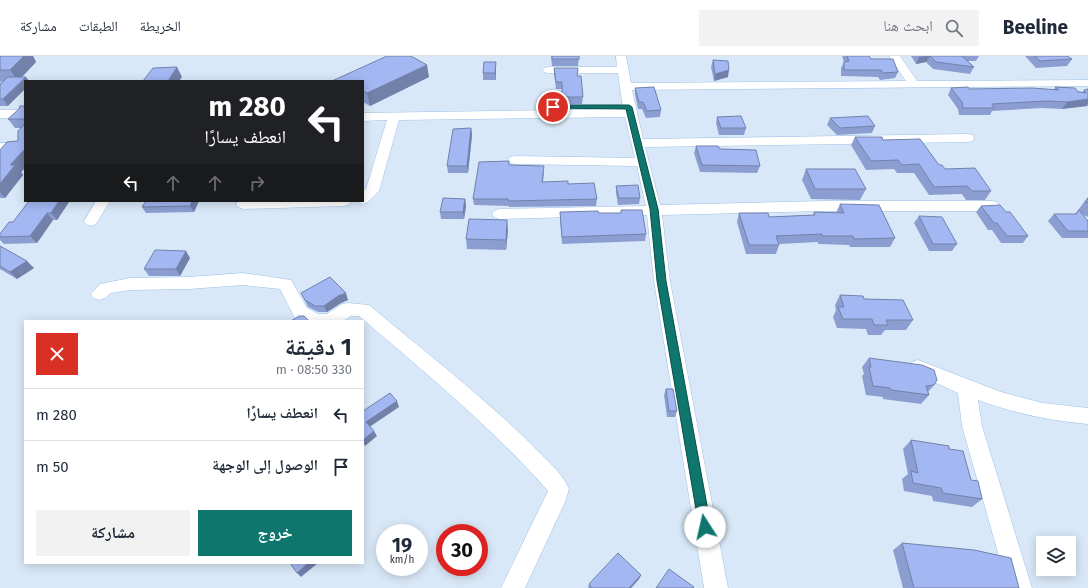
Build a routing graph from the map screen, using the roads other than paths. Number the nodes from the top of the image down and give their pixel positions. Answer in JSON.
{"nodes":[{"id":1,"x":894,"y":56,"type":"edge"},
{"id":2,"x":622,"y":63,"type":"edge"},
{"id":3,"x":548,"y":70,"type":"dead end"},
{"id":4,"x":1088,"y":83,"type":"edge"},
{"id":5,"x":914,"y":85,"type":"junction"},
{"id":6,"x":627,"y":87,"type":"junction"},
{"id":7,"x":364,"y":109,"type":"edge"},
{"id":8,"x":630,"y":110,"type":"junction"},
{"id":9,"x":0,"y":114,"type":"edge"},
{"id":10,"x":24,"y":114,"type":"edge"},
{"id":11,"x":364,"y":116,"type":"edge"},
{"id":12,"x":394,"y":117,"type":"junction"},
{"id":13,"x":968,"y":138,"type":"dead end"},
{"id":14,"x":638,"y":144,"type":"junction"},
{"id":15,"x":24,"y":146,"type":"edge"},
{"id":16,"x":0,"y":147,"type":"edge"},
{"id":17,"x":515,"y":160,"type":"dead end"},
{"id":18,"x":642,"y":162,"type":"junction"},
{"id":19,"x":364,"y":198,"type":"edge"},
{"id":20,"x":102,"y":202,"type":"edge"},
{"id":21,"x":310,"y":202,"type":"edge"},
{"id":22,"x":243,"y":204,"type":"dead end"},
{"id":23,"x":993,"y":206,"type":"edge"},
{"id":24,"x":654,"y":209,"type":"junction"},
{"id":25,"x":499,"y":214,"type":"dead end"},
{"id":26,"x":91,"y":220,"type":"dead end"},
{"id":27,"x":99,"y":294,"type":"dead end"},
{"id":28,"x":314,"y":320,"type":"edge"},
{"id":29,"x":332,"y":320,"type":"edge"},
{"id":30,"x":918,"y":367,"type":"edge"},
{"id":31,"x":967,"y":390,"type":"junction"},
{"id":32,"x":1088,"y":416,"type":"edge"},
{"id":33,"x":513,"y":588,"type":"edge"},
{"id":34,"x":716,"y":588,"type":"edge"},
{"id":35,"x":1020,"y":588,"type":"edge"}],
"edges":[{"from":1,"to":5,"type":"street"},
{"from":2,"to":3,"type":"street"},
{"from":2,"to":6,"type":"street"},
{"from":4,"to":5,"type":"street"},
{"from":5,"to":6,"type":"street"},
{"from":6,"to":8,"type":"street"},
{"from":7,"to":8,"type":"street"},
{"from":8,"to":12,"type":"street"},
{"from":8,"to":14,"type":"street"},
{"from":9,"to":10,"type":"street"},
{"from":11,"to":12,"type":"street"},
{"from":12,"to":19,"type":"street"},
{"from":13,"to":14,"type":"street"},
{"from":14,"to":18,"type":"street"},
{"from":15,"to":16,"type":"street"},
{"from":17,"to":18,"type":"street"},
{"from":18,"to":24,"type":"street"},
{"from":20,"to":26,"type":"street"},
{"from":21,"to":22,"type":"street"},
{"from":23,"to":24,"type":"street"},
{"from":24,"to":25,"type":"street"},
{"from":24,"to":34,"type":"street"},
{"from":27,"to":28,"type":"street"},
{"from":29,"to":33,"type":"street"},
{"from":30,"to":31,"type":"street"},
{"from":31,"to":32,"type":"street"},
{"from":31,"to":35,"type":"street"}]}
